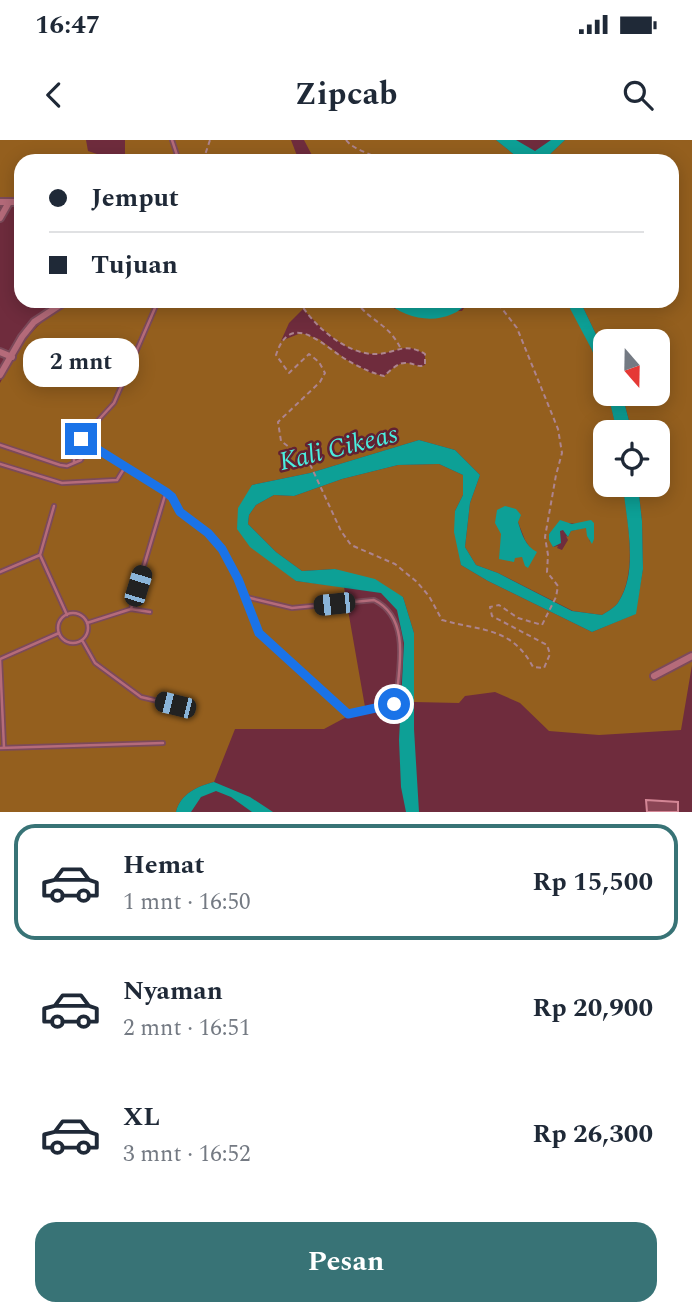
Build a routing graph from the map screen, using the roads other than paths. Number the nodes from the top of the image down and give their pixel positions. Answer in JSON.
{"nodes":[{"id":1,"x":0,"y":202,"type":"edge"},
{"id":2,"x":14,"y":203,"type":"edge"},
{"id":3,"x":8,"y":204,"type":"junction"},
{"id":4,"x":0,"y":218,"type":"edge"},
{"id":5,"x":55,"y":308,"type":"edge"},
{"id":6,"x":157,"y":308,"type":"edge"},
{"id":7,"x":0,"y":352,"type":"edge"},
{"id":8,"x":12,"y":357,"type":"junction"},
{"id":9,"x":0,"y":375,"type":"edge"},
{"id":10,"x":81,"y":439,"type":"junction"},
{"id":11,"x":89,"y":445,"type":"junction"},
{"id":12,"x":0,"y":446,"type":"edge"},
{"id":13,"x":74,"y":463,"type":"junction"},
{"id":14,"x":0,"y":464,"type":"edge"},
{"id":15,"x":125,"y":467,"type":"junction"},
{"id":16,"x":166,"y":492,"type":"junction"},
{"id":17,"x":54,"y":506,"type":"dead end"},
{"id":18,"x":40,"y":555,"type":"junction"},
{"id":19,"x":0,"y":572,"type":"edge"},
{"id":20,"x":246,"y":597,"type":"junction"},
{"id":21,"x":131,"y":609,"type":"junction"},
{"id":22,"x":150,"y":612,"type":"dead end"},
{"id":23,"x":67,"y":615,"type":"junction"},
{"id":24,"x":87,"y":623,"type":"junction"},
{"id":25,"x":59,"y":633,"type":"junction"},
{"id":26,"x":82,"y":640,"type":"junction"},
{"id":27,"x":692,"y":656,"type":"edge"},
{"id":28,"x":0,"y":659,"type":"edge"},
{"id":29,"x":654,"y":676,"type":"dead end"},
{"id":30,"x":175,"y":705,"type":"dead end"},
{"id":31,"x":163,"y":744,"type":"dead end"},
{"id":32,"x":2,"y":748,"type":"edge"}],
"edges":[{"from":1,"to":3,"type":"street"},
{"from":2,"to":3,"type":"street"},
{"from":3,"to":4,"type":"street"},
{"from":5,"to":8,"type":"street"},
{"from":6,"to":10,"type":"lane"},
{"from":7,"to":8,"type":"street"},
{"from":8,"to":9,"type":"street"},
{"from":10,"to":11,"type":"lane"},
{"from":10,"to":13,"type":"lane"},
{"from":11,"to":13,"type":"lane"},
{"from":11,"to":15,"type":"lane"},
{"from":12,"to":13,"type":"lane"},
{"from":14,"to":15,"type":"lane"},
{"from":15,"to":16,"type":"lane"},
{"from":16,"to":20,"type":"lane"},
{"from":16,"to":21,"type":"lane"},
{"from":17,"to":18,"type":"lane"},
{"from":18,"to":19,"type":"lane"},
{"from":18,"to":23,"type":"lane"},
{"from":20,"to":20,"type":"lane"},
{"from":21,"to":22,"type":"lane"},
{"from":21,"to":24,"type":"lane"},
{"from":23,"to":24,"type":"lane"},
{"from":23,"to":25,"type":"lane"},
{"from":24,"to":26,"type":"lane"},
{"from":25,"to":26,"type":"lane"},
{"from":25,"to":28,"type":"lane"},
{"from":26,"to":30,"type":"lane"},
{"from":27,"to":29,"type":"street"},
{"from":28,"to":32,"type":"lane"},
{"from":31,"to":32,"type":"lane"}]}
